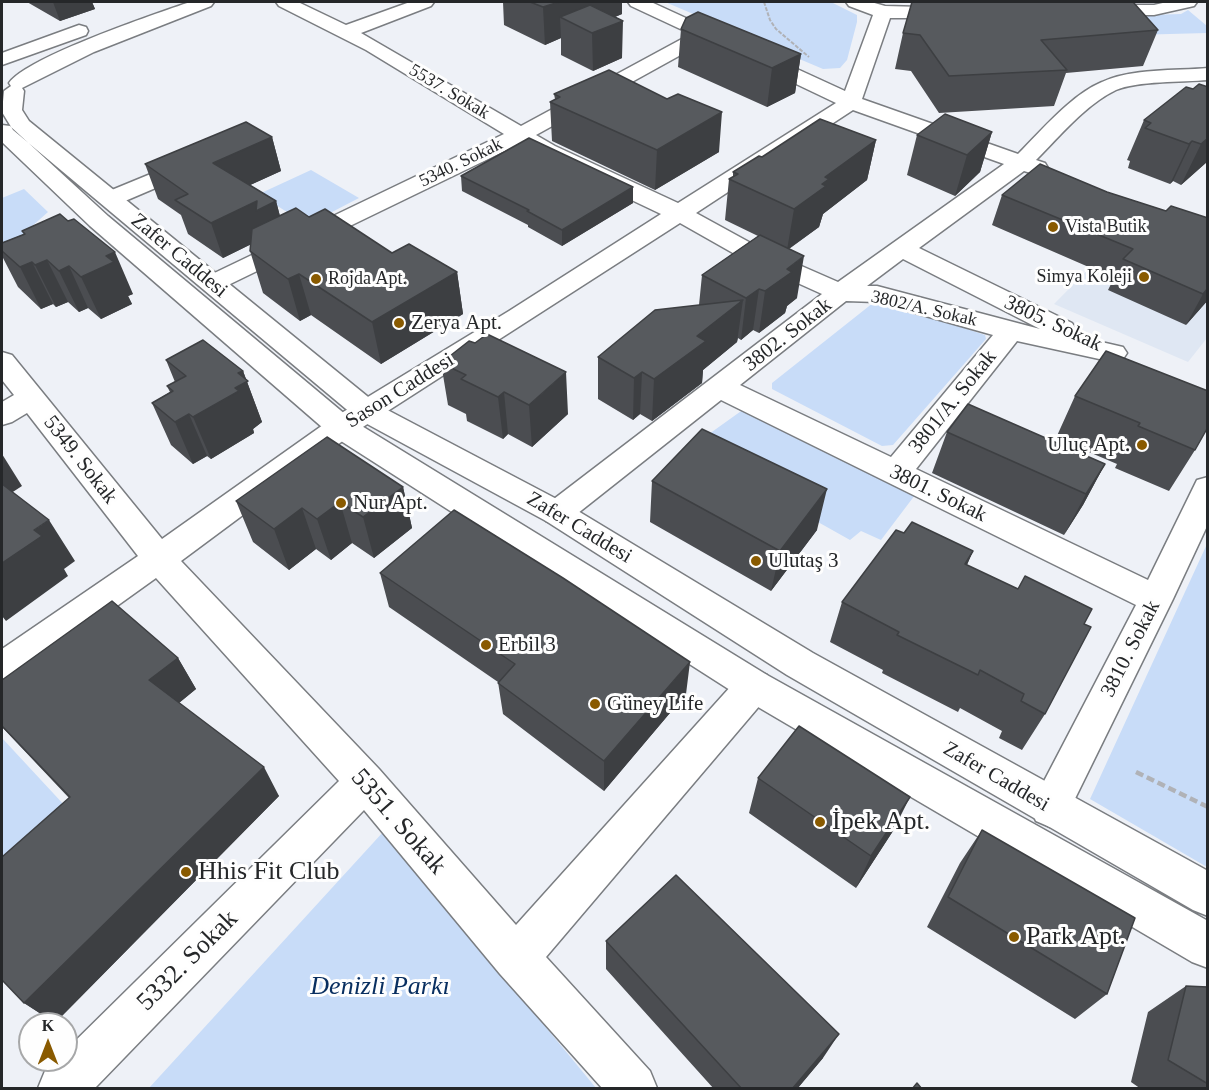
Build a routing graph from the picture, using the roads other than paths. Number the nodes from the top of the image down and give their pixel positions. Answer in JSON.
{"nodes":[{"id":1,"x":163,"y":2,"type":"edge"},
{"id":2,"x":205,"y":2,"type":"edge"},
{"id":3,"x":285,"y":2,"type":"edge"},
{"id":4,"x":425,"y":2,"type":"edge"},
{"id":5,"x":637,"y":2,"type":"edge"},
{"id":6,"x":855,"y":2,"type":"edge"},
{"id":7,"x":1188,"y":2,"type":"edge"},
{"id":8,"x":1078,"y":10,"type":"edge"},
{"id":9,"x":883,"y":12,"type":"junction"},
{"id":10,"x":974,"y":12,"type":"edge"},
{"id":11,"x":346,"y":32,"type":"junction"},
{"id":12,"x":705,"y":34,"type":"junction"},
{"id":13,"x":57,"y":38,"type":"junction"},
{"id":14,"x":2,"y":46,"type":"edge"},
{"id":15,"x":2,"y":59,"type":"edge"},
{"id":16,"x":1208,"y":74,"type":"edge"},
{"id":17,"x":9,"y":85,"type":"edge"},
{"id":18,"x":850,"y":102,"type":"junction"},
{"id":19,"x":521,"y":135,"type":"junction"},
{"id":20,"x":7,"y":139,"type":"edge"},
{"id":21,"x":210,"y":156,"type":"edge"},
{"id":22,"x":1022,"y":162,"type":"junction"},
{"id":23,"x":1055,"y":174,"type":"edge"},
{"id":24,"x":110,"y":199,"type":"junction"},
{"id":25,"x":679,"y":213,"type":"junction"},
{"id":26,"x":900,"y":248,"type":"junction"},
{"id":27,"x":213,"y":283,"type":"junction"},
{"id":28,"x":840,"y":293,"type":"junction"},
{"id":29,"x":1011,"y":331,"type":"junction"},
{"id":30,"x":1123,"y":357,"type":"joint"},
{"id":31,"x":2,"y":360,"type":"edge"},
{"id":32,"x":720,"y":388,"type":"junction"},
{"id":33,"x":31,"y":398,"type":"junction"},
{"id":34,"x":2,"y":415,"type":"edge"},
{"id":35,"x":355,"y":419,"type":"junction"},
{"id":36,"x":896,"y":473,"type":"junction"},
{"id":37,"x":1208,"y":488,"type":"edge"},
{"id":38,"x":557,"y":513,"type":"junction"},
{"id":39,"x":159,"y":559,"type":"junction"},
{"id":40,"x":1156,"y":599,"type":"junction"},
{"id":41,"x":2,"y":668,"type":"edge"},
{"id":42,"x":754,"y":686,"type":"junction"},
{"id":43,"x":365,"y":782,"type":"junction"},
{"id":44,"x":1050,"y":808,"type":"junction"},
{"id":45,"x":1208,"y":895,"type":"edge"},
{"id":46,"x":1208,"y":946,"type":"edge"},
{"id":47,"x":516,"y":958,"type":"junction"},
{"id":48,"x":62,"y":1089,"type":"edge"},
{"id":49,"x":633,"y":1089,"type":"edge"}],
"edges":[{"from":1,"to":13,"type":"street"},
{"from":2,"to":17,"type":"street"},
{"from":3,"to":11,"type":"street","name":"5537. Sokak"},
{"from":4,"to":11,"type":"street"},
{"from":5,"to":12,"type":"street"},
{"from":6,"to":9,"type":"street"},
{"from":7,"to":8,"type":"street"},
{"from":9,"to":10,"type":"street"},
{"from":9,"to":18,"type":"street"},
{"from":11,"to":19,"type":"street","name":"5537. Sokak"},
{"from":12,"to":18,"type":"street"},
{"from":12,"to":19,"type":"street","name":"5340. Sokak"},
{"from":13,"to":14,"type":"street"},
{"from":13,"to":15,"type":"street"},
{"from":16,"to":22,"type":"street","name":"3802. Sokak"},
{"from":17,"to":24,"type":"street","name":"Zafer Caddesi"},
{"from":18,"to":22,"type":"street"},
{"from":18,"to":25,"type":"street","name":"Sason Caddesi"},
{"from":19,"to":25,"type":"street","name":"5537. Sokak"},
{"from":19,"to":27,"type":"street","name":"5340. Sokak"},
{"from":20,"to":35,"type":"street"},
{"from":21,"to":24,"type":"street"},
{"from":22,"to":23,"type":"street"},
{"from":22,"to":26,"type":"street","name":"3802. Sokak"},
{"from":24,"to":27,"type":"street","name":"Zafer Caddesi"},
{"from":25,"to":28,"type":"street","name":"3802/A. Sokak"},
{"from":25,"to":35,"type":"street","name":"Sason Caddesi"},
{"from":26,"to":28,"type":"street","name":"3802. Sokak"},
{"from":26,"to":30,"type":"street","name":"3805. Sokak"},
{"from":27,"to":35,"type":"street","name":"Zafer Caddesi"},
{"from":28,"to":29,"type":"street","name":"3802/A. Sokak"},
{"from":28,"to":32,"type":"street","name":"3802. Sokak"},
{"from":29,"to":30,"type":"street","name":"3802/A. Sokak"},
{"from":29,"to":36,"type":"street","name":"3801/A. Sokak"},
{"from":31,"to":33,"type":"street","name":"5349. Sokak"},
{"from":32,"to":36,"type":"street","name":"3801. Sokak"},
{"from":32,"to":38,"type":"street","name":"3802. Sokak"},
{"from":33,"to":34,"type":"street"},
{"from":33,"to":39,"type":"street","name":"5349. Sokak"},
{"from":35,"to":38,"type":"street","name":"Zafer Caddesi"},
{"from":35,"to":39,"type":"street","name":"Sason Caddesi"},
{"from":35,"to":42,"type":"street"},
{"from":36,"to":40,"type":"street","name":"3801. Sokak"},
{"from":37,"to":40,"type":"street","name":"3810. Sokak"},
{"from":38,"to":44,"type":"street","name":"Zafer Caddesi"},
{"from":39,"to":41,"type":"street","name":"Sason Caddesi"},
{"from":39,"to":43,"type":"street","name":"5351. Sokak"},
{"from":40,"to":44,"type":"street","name":"3810. Sokak"},
{"from":42,"to":46,"type":"street"},
{"from":42,"to":47,"type":"street"},
{"from":43,"to":47,"type":"street","name":"5351. Sokak"},
{"from":43,"to":48,"type":"street","name":"5332. Sokak"},
{"from":44,"to":45,"type":"street","name":"Zafer Caddesi"},
{"from":47,"to":49,"type":"street","name":"5351. Sokak"}]}
